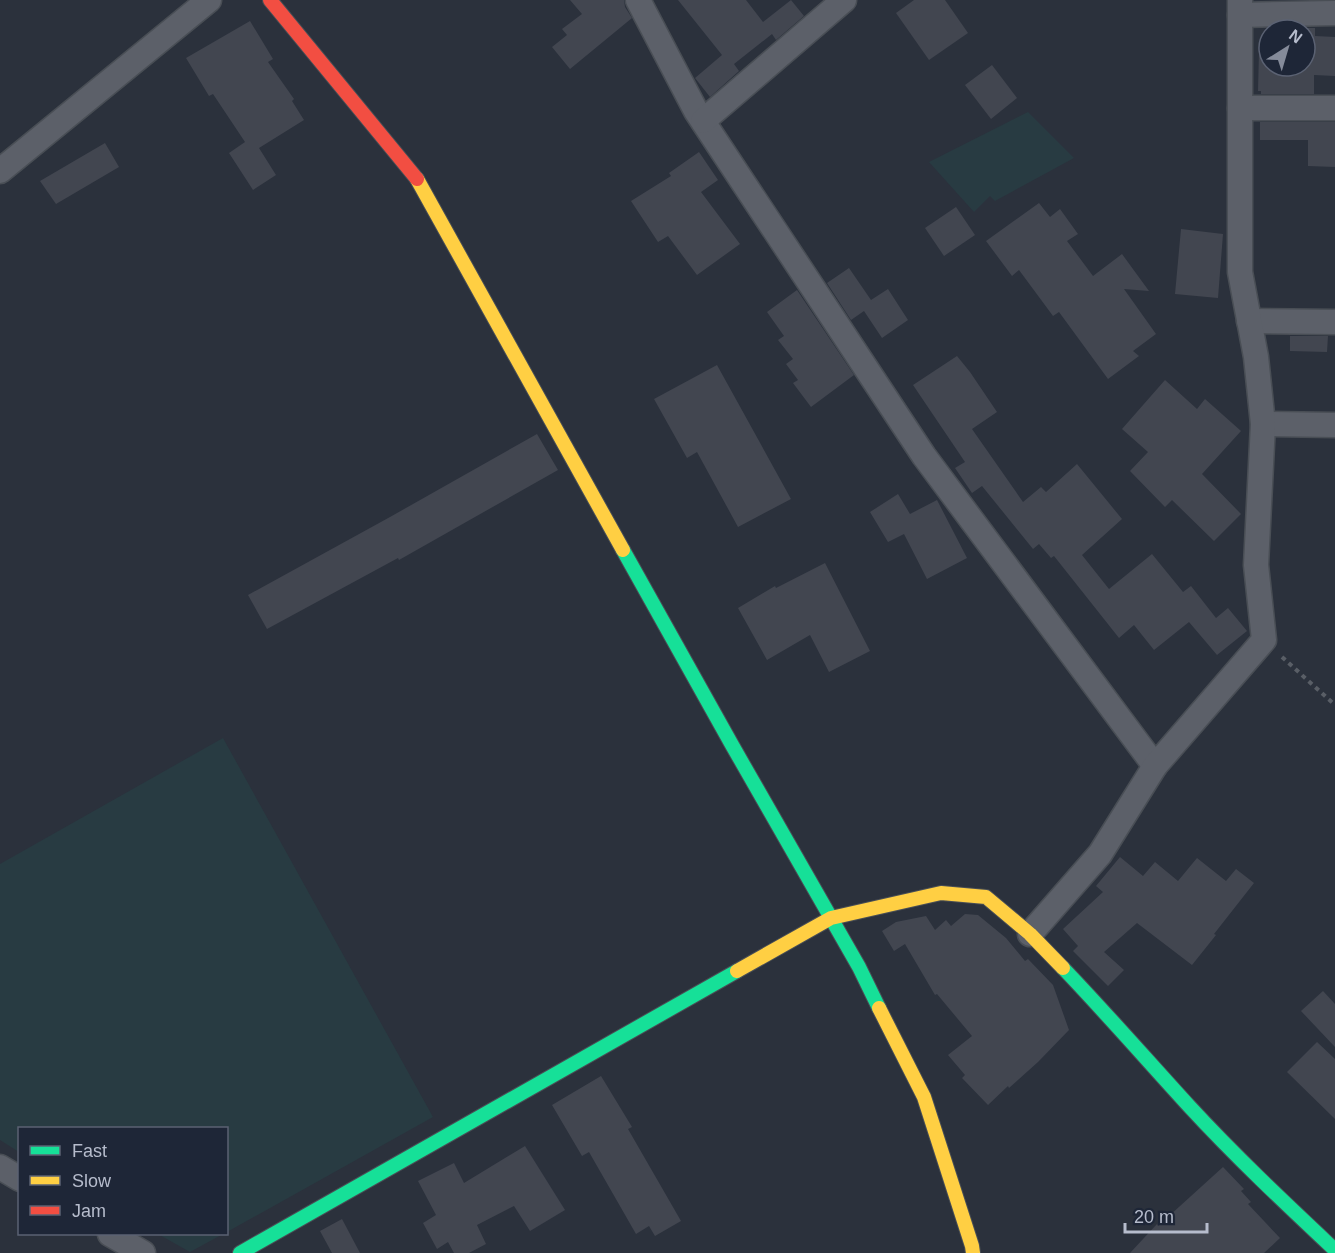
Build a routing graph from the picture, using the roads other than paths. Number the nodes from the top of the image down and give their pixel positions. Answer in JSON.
{"nodes":[{"id":1,"x":209,"y":0,"type":"edge"},
{"id":2,"x":270,"y":0,"type":"edge"},
{"id":3,"x":638,"y":0,"type":"edge"},
{"id":4,"x":844,"y":0,"type":"edge"},
{"id":5,"x":1240,"y":8,"type":"edge"},
{"id":6,"x":1335,"y":13,"type":"edge"},
{"id":7,"x":1240,"y":108,"type":"junction"},
{"id":8,"x":1335,"y":108,"type":"edge"},
{"id":9,"x":703,"y":122,"type":"junction"},
{"id":10,"x":0,"y":171,"type":"edge"},
{"id":11,"x":1249,"y":321,"type":"junction"},
{"id":12,"x":1335,"y":322,"type":"edge"},
{"id":13,"x":1263,"y":424,"type":"junction"},
{"id":14,"x":1335,"y":425,"type":"edge"},
{"id":15,"x":1155,"y":766,"type":"junction"},
{"id":16,"x":831,"y":918,"type":"junction"},
{"id":17,"x":1030,"y":934,"type":"junction"},
{"id":18,"x":0,"y":1167,"type":"edge"},
{"id":19,"x":18,"y":1178,"type":"edge"},
{"id":20,"x":1324,"y":1248,"type":"edge"},
{"id":21,"x":240,"y":1253,"type":"edge"},
{"id":22,"x":973,"y":1253,"type":"edge"}],
"edges":[{"from":1,"to":10,"type":"street"},
{"from":2,"to":16,"type":"street"},
{"from":3,"to":9,"type":"street"},
{"from":4,"to":9,"type":"street"},
{"from":5,"to":6,"type":"street"},
{"from":5,"to":7,"type":"street"},
{"from":7,"to":8,"type":"street"},
{"from":7,"to":11,"type":"street"},
{"from":9,"to":15,"type":"street"},
{"from":11,"to":12,"type":"street"},
{"from":11,"to":13,"type":"street"},
{"from":13,"to":14,"type":"street"},
{"from":13,"to":15,"type":"street"},
{"from":15,"to":17,"type":"street"},
{"from":16,"to":17,"type":"street"},
{"from":16,"to":21,"type":"street"},
{"from":16,"to":22,"type":"street"},
{"from":17,"to":20,"type":"street"},
{"from":18,"to":19,"type":"street"}]}
